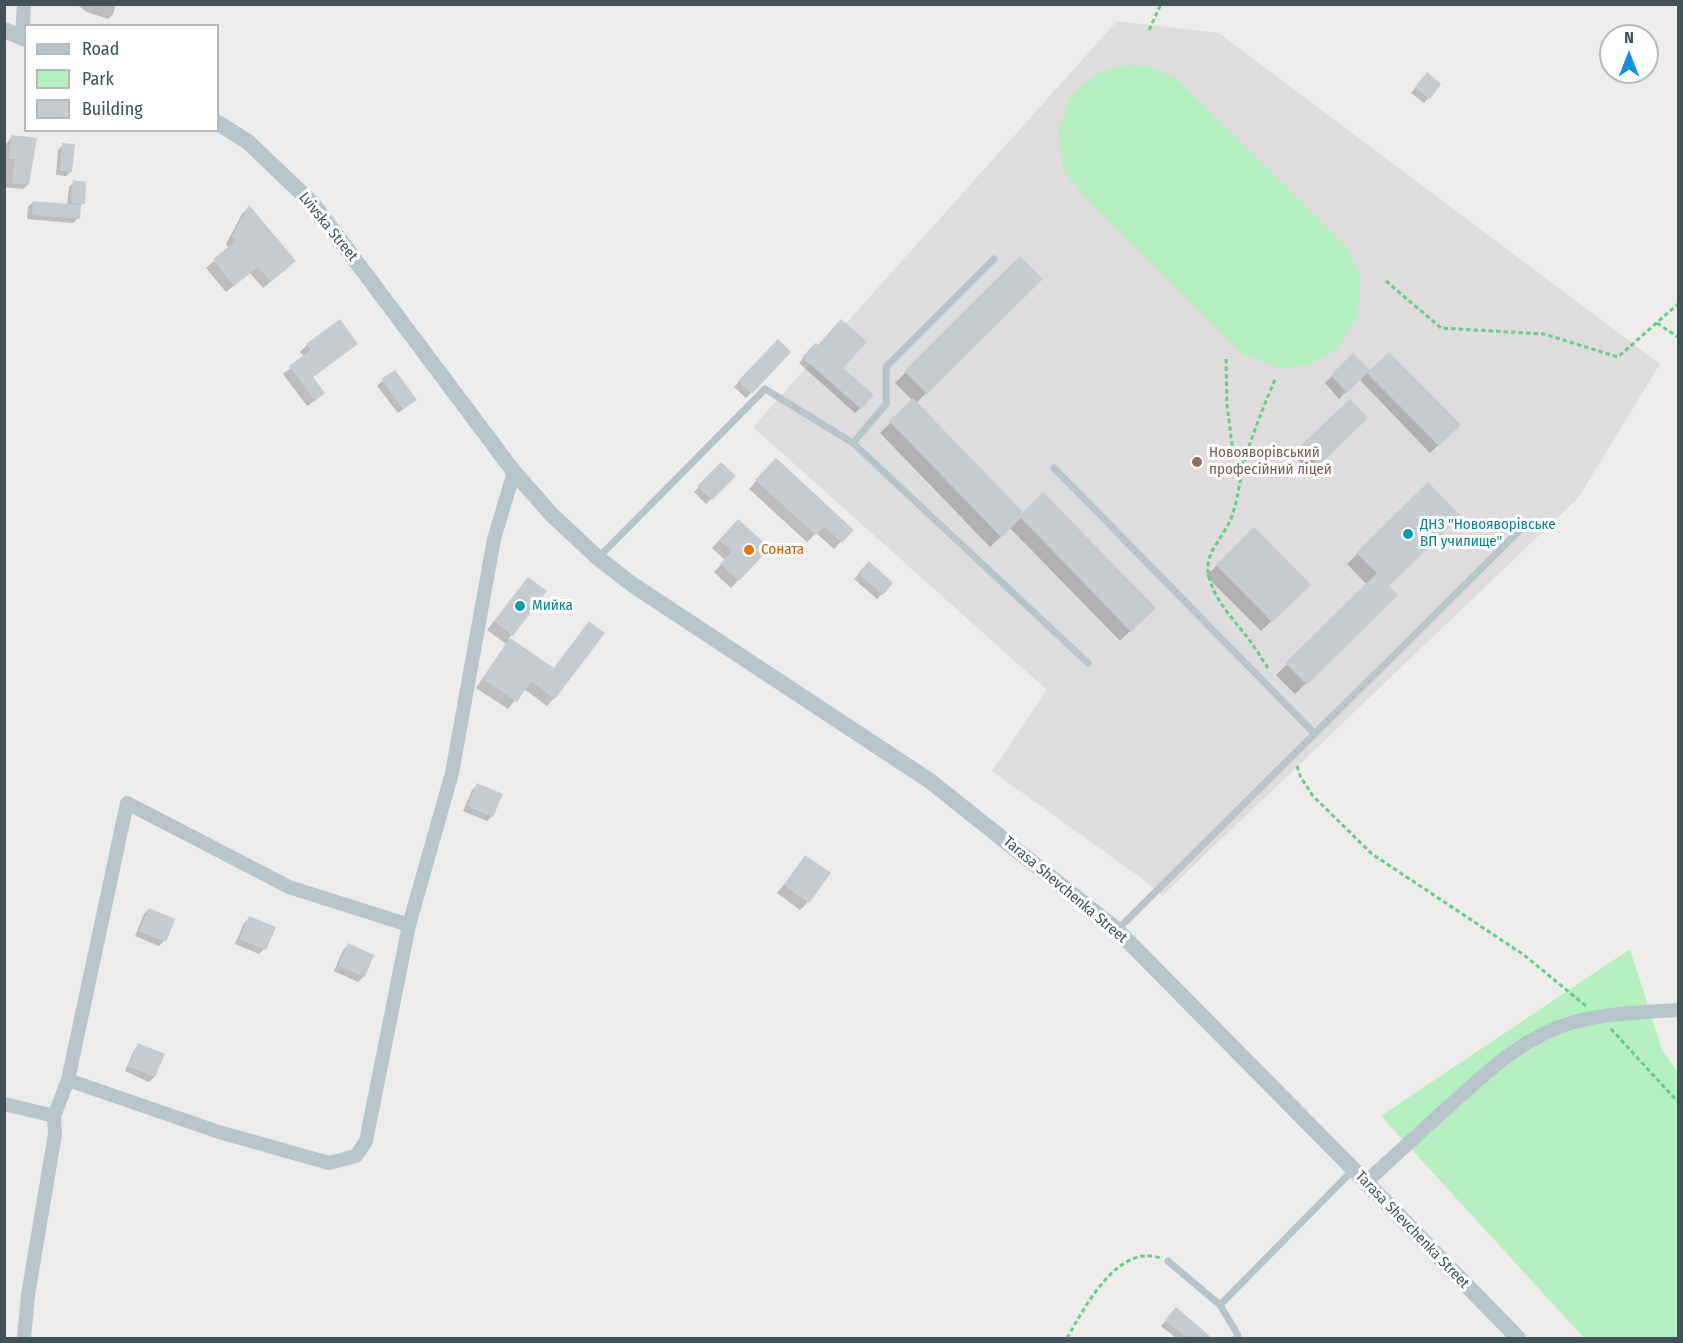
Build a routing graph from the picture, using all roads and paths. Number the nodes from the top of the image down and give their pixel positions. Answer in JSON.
{"nodes":[{"id":1,"x":24,"y":4,"type":"edge"},
{"id":2,"x":1161,"y":4,"type":"edge"},
{"id":3,"x":4,"y":30,"type":"edge"},
{"id":4,"x":1149,"y":30,"type":"dead end"},
{"id":5,"x":24,"y":38,"type":"edge"},
{"id":6,"x":219,"y":124,"type":"edge"},
{"id":7,"x":994,"y":259,"type":"dead end"},
{"id":8,"x":1386,"y":281,"type":"dead end"},
{"id":9,"x":1678,"y":304,"type":"edge"},
{"id":10,"x":1657,"y":323,"type":"junction"},
{"id":11,"x":1678,"y":337,"type":"edge"},
{"id":12,"x":1226,"y":359,"type":"dead end"},
{"id":13,"x":1276,"y":377,"type":"dead end"},
{"id":14,"x":853,"y":443,"type":"junction"},
{"id":15,"x":1243,"y":466,"type":"junction"},
{"id":16,"x":1054,"y":468,"type":"dead end"},
{"id":17,"x":514,"y":472,"type":"junction"},
{"id":18,"x":1521,"y":529,"type":"dead end"},
{"id":19,"x":598,"y":558,"type":"junction"},
{"id":20,"x":1088,"y":663,"type":"dead end"},
{"id":21,"x":1271,"y":673,"type":"dead end"},
{"id":22,"x":1315,"y":734,"type":"junction"},
{"id":23,"x":1299,"y":749,"type":"junction"},
{"id":24,"x":409,"y":925,"type":"junction"},
{"id":25,"x":1117,"y":930,"type":"junction"},
{"id":26,"x":1678,"y":1010,"type":"edge"},
{"id":27,"x":1600,"y":1016,"type":"junction"},
{"id":28,"x":68,"y":1080,"type":"junction"},
{"id":29,"x":1678,"y":1102,"type":"edge"},
{"id":30,"x":4,"y":1104,"type":"edge"},
{"id":31,"x":54,"y":1116,"type":"junction"},
{"id":32,"x":1353,"y":1169,"type":"junction"},
{"id":33,"x":1366,"y":1182,"type":"junction"},
{"id":34,"x":1168,"y":1261,"type":"joint"},
{"id":35,"x":1220,"y":1305,"type":"junction"},
{"id":36,"x":24,"y":1338,"type":"edge"},
{"id":37,"x":1067,"y":1338,"type":"edge"},
{"id":38,"x":1236,"y":1338,"type":"edge"},
{"id":39,"x":1518,"y":1338,"type":"edge"}],
"edges":[{"from":1,"to":5,"type":"street"},
{"from":2,"to":4,"type":"path"},
{"from":3,"to":5,"type":"street"},
{"from":6,"to":17,"type":"street","name":"Lvivska Street"},
{"from":7,"to":14,"type":"lane"},
{"from":8,"to":10,"type":"path"},
{"from":9,"to":10,"type":"path"},
{"from":10,"to":11,"type":"path"},
{"from":12,"to":15,"type":"path"},
{"from":13,"to":15,"type":"path"},
{"from":14,"to":19,"type":"lane"},
{"from":14,"to":20,"type":"lane"},
{"from":15,"to":21,"type":"path"},
{"from":16,"to":22,"type":"lane"},
{"from":17,"to":19,"type":"street","name":"Tarasa Shevchenka Street"},
{"from":17,"to":24,"type":"street"},
{"from":18,"to":22,"type":"lane"},
{"from":19,"to":25,"type":"street","name":"Tarasa Shevchenka Street"},
{"from":22,"to":23,"type":"lane"},
{"from":23,"to":25,"type":"lane"},
{"from":23,"to":27,"type":"path"},
{"from":24,"to":28,"type":"street"},
{"from":24,"to":28,"type":"street"},
{"from":25,"to":32,"type":"street","name":"Tarasa Shevchenka Street"},
{"from":26,"to":27,"type":"street"},
{"from":27,"to":29,"type":"path"},
{"from":27,"to":33,"type":"street"},
{"from":28,"to":31,"type":"street"},
{"from":30,"to":31,"type":"street"},
{"from":31,"to":36,"type":"street"},
{"from":32,"to":33,"type":"street","name":"Tarasa Shevchenka Street"},
{"from":32,"to":35,"type":"lane"},
{"from":33,"to":39,"type":"street","name":"Tarasa Shevchenka Street"},
{"from":34,"to":35,"type":"lane"},
{"from":34,"to":37,"type":"path"},
{"from":35,"to":38,"type":"lane"}]}
